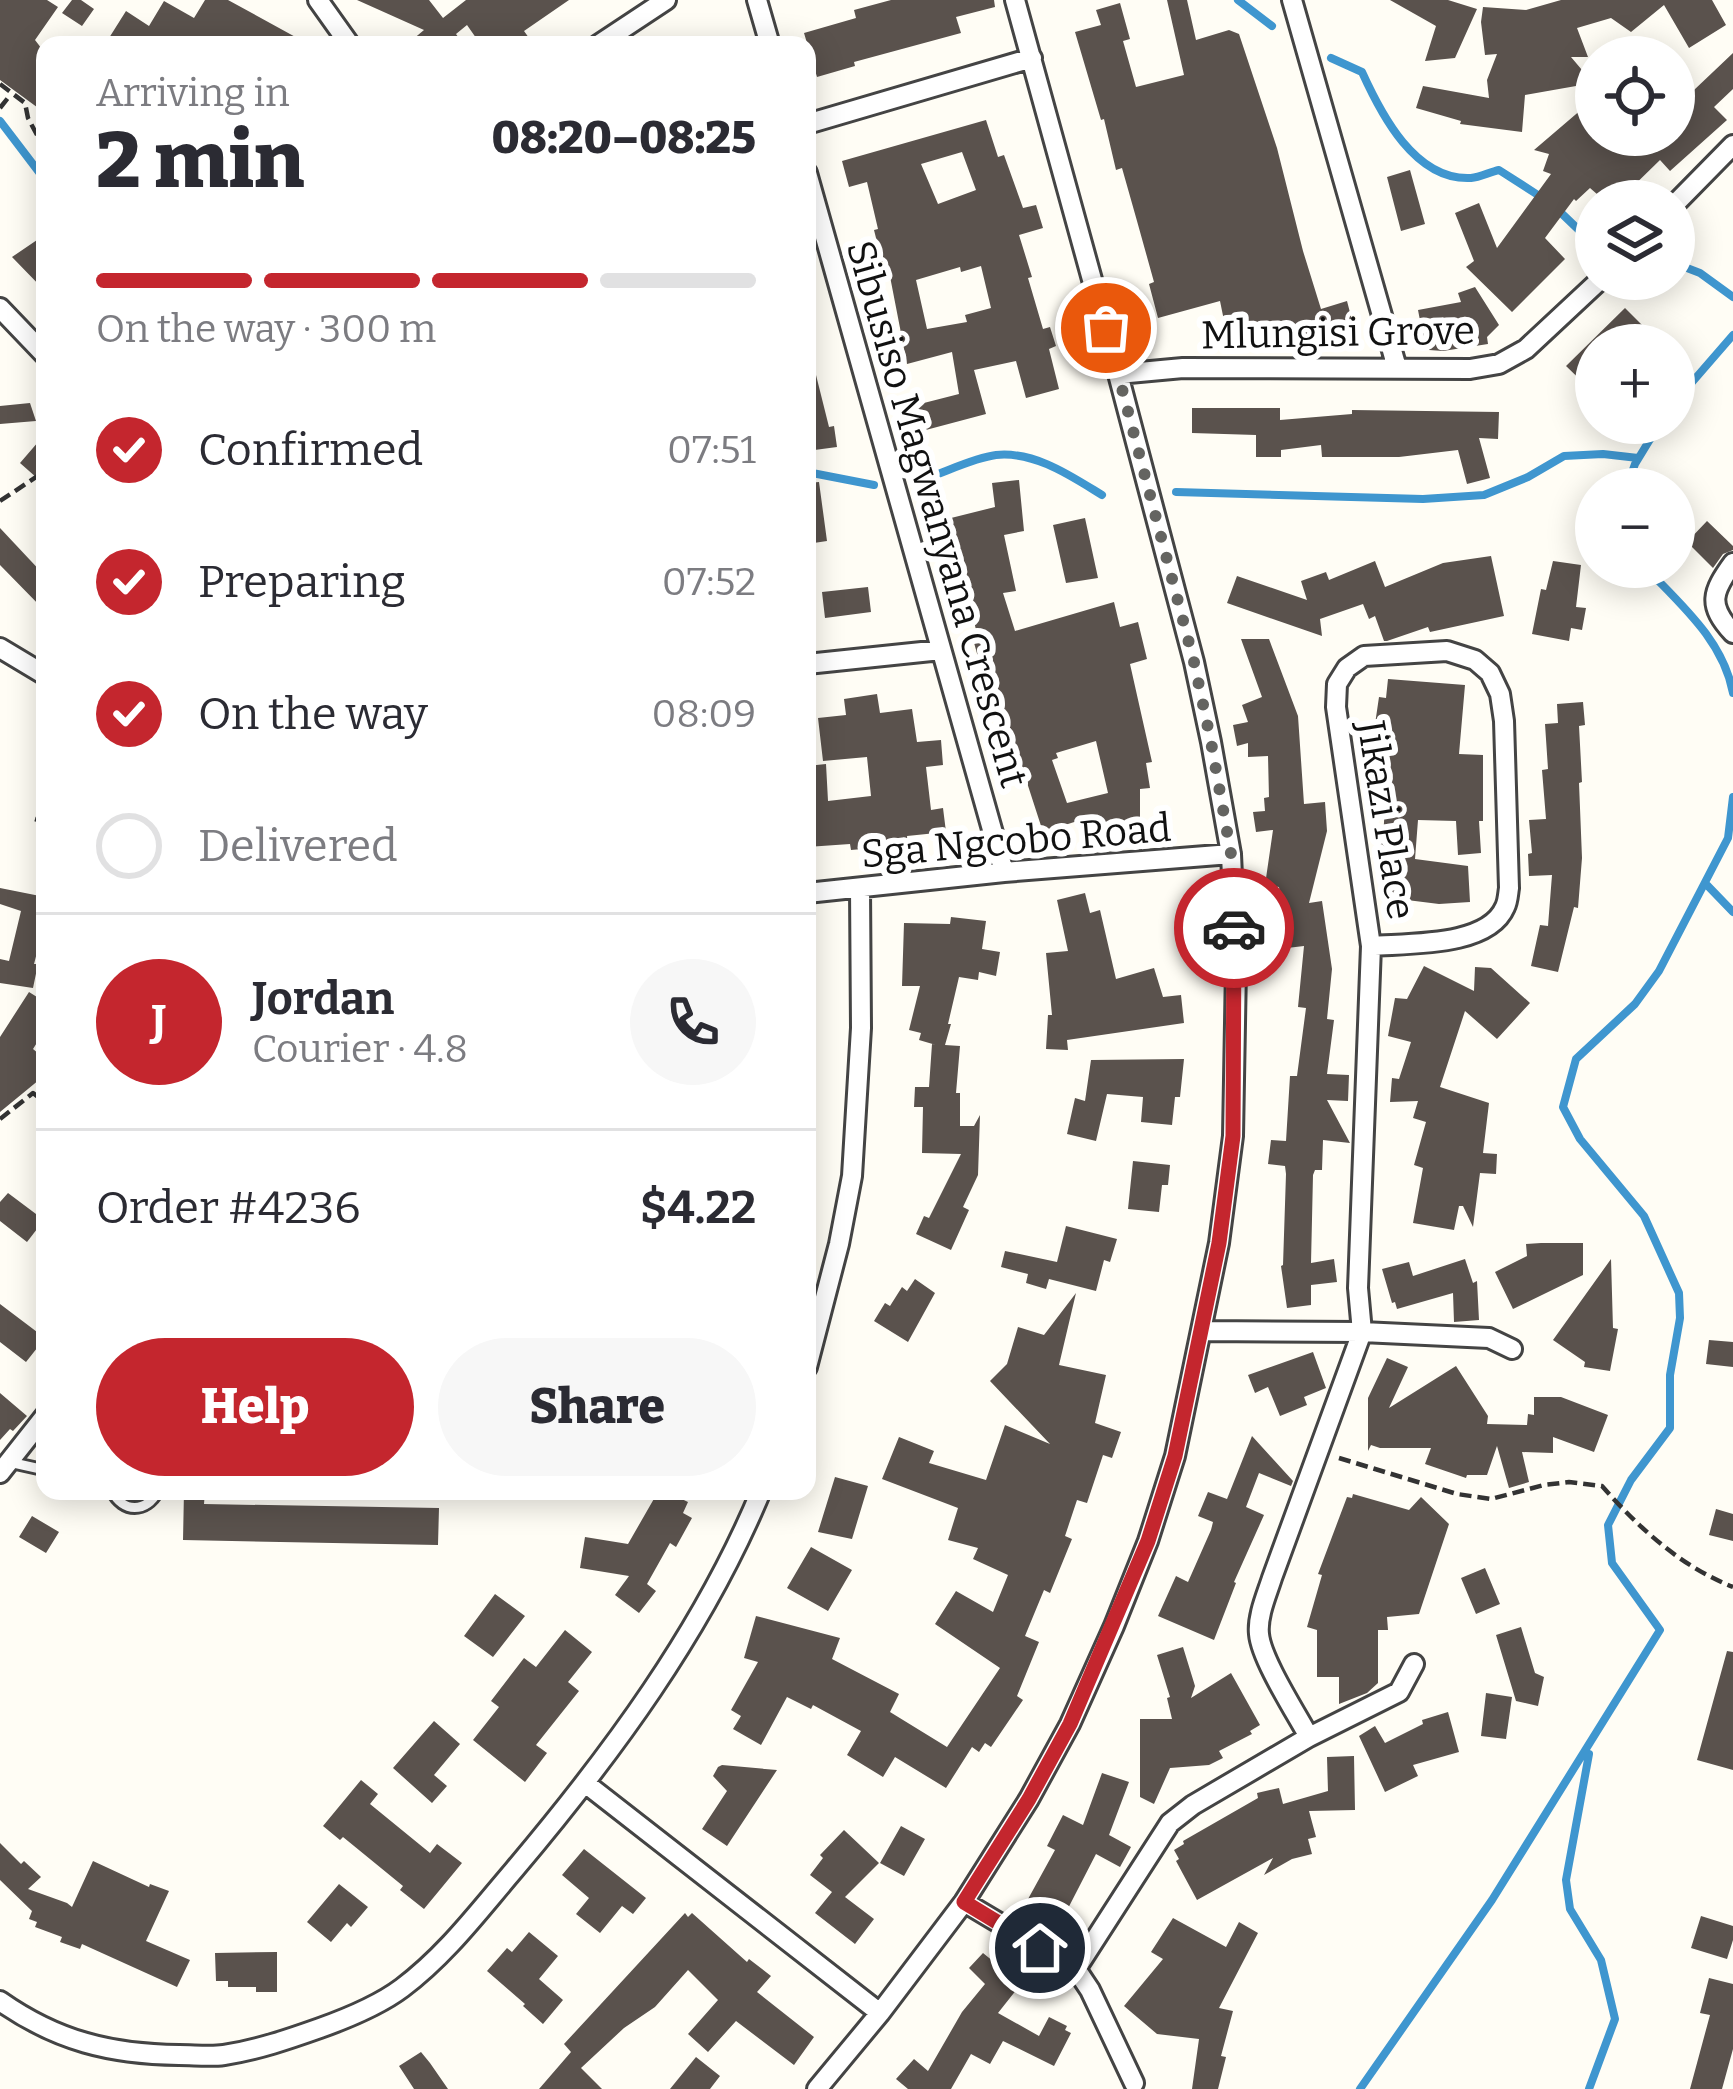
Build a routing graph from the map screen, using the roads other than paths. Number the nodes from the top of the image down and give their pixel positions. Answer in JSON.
{"nodes":[{"id":1,"x":318,"y":0,"type":"edge"},
{"id":2,"x":665,"y":0,"type":"edge"},
{"id":3,"x":757,"y":0,"type":"edge"},
{"id":4,"x":1016,"y":0,"type":"edge"},
{"id":5,"x":1292,"y":0,"type":"edge"},
{"id":6,"x":344,"y":36,"type":"edge"},
{"id":7,"x":611,"y":36,"type":"edge"},
{"id":8,"x":767,"y":36,"type":"edge"},
{"id":9,"x":1032,"y":58,"type":"junction"},
{"id":10,"x":816,"y":121,"type":"edge"},
{"id":11,"x":1733,"y":146,"type":"edge"},
{"id":12,"x":1695,"y":184,"type":"edge"},
{"id":13,"x":816,"y":206,"type":"edge"},
{"id":14,"x":829,"y":253,"type":"junction"},
{"id":15,"x":816,"y":257,"type":"edge"},
{"id":16,"x":1578,"y":300,"type":"edge"},
{"id":17,"x":0,"y":308,"type":"edge"},
{"id":18,"x":36,"y":346,"type":"edge"},
{"id":19,"x":1396,"y":368,"type":"junction"},
{"id":20,"x":1118,"y":374,"type":"junction"},
{"id":21,"x":1733,"y":563,"type":"edge"},
{"id":22,"x":1733,"y":633,"type":"edge"},
{"id":23,"x":0,"y":647,"type":"edge"},
{"id":24,"x":941,"y":650,"type":"junction"},
{"id":25,"x":816,"y":663,"type":"edge"},
{"id":26,"x":36,"y":669,"type":"edge"},
{"id":27,"x":1231,"y":854,"type":"junction"},
{"id":28,"x":1004,"y":872,"type":"junction"},
{"id":29,"x":860,"y":888,"type":"junction"},
{"id":30,"x":816,"y":892,"type":"edge"},
{"id":31,"x":1371,"y":946,"type":"junction"},
{"id":32,"x":816,"y":1331,"type":"edge"},
{"id":33,"x":1201,"y":1331,"type":"junction"},
{"id":34,"x":1362,"y":1332,"type":"junction"},
{"id":35,"x":1512,"y":1348,"type":"dead end"},
{"id":36,"x":36,"y":1427,"type":"edge"},
{"id":37,"x":4,"y":1468,"type":"edge"},
{"id":38,"x":36,"y":1469,"type":"edge"},
{"id":39,"x":116,"y":1500,"type":"edge"},
{"id":40,"x":151,"y":1500,"type":"edge"},
{"id":41,"x":756,"y":1500,"type":"edge"},
{"id":42,"x":1414,"y":1664,"type":"dead end"},
{"id":43,"x":1309,"y":1737,"type":"junction"},
{"id":44,"x":585,"y":1783,"type":"junction"},
{"id":45,"x":964,"y":1902,"type":"junction"},
{"id":46,"x":1076,"y":1969,"type":"junction"},
{"id":47,"x":0,"y":2001,"type":"edge"},
{"id":48,"x":880,"y":2014,"type":"junction"},
{"id":49,"x":1134,"y":2084,"type":"dead end"},
{"id":50,"x":818,"y":2089,"type":"edge"}],
"edges":[{"from":1,"to":6,"type":"street"},
{"from":2,"to":7,"type":"street"},
{"from":3,"to":8,"type":"street"},
{"from":4,"to":9,"type":"street"},
{"from":5,"to":19,"type":"street"},
{"from":9,"to":10,"type":"street"},
{"from":9,"to":20,"type":"street"},
{"from":11,"to":12,"type":"street"},
{"from":13,"to":14,"type":"street","name":"Sibusiso Magwanyana Crescent"},
{"from":14,"to":15,"type":"street"},
{"from":14,"to":24,"type":"street","name":"Sibusiso Magwanyana Crescent"},
{"from":16,"to":19,"type":"street","name":"Mlungisi Grove"},
{"from":17,"to":18,"type":"street"},
{"from":19,"to":20,"type":"street","name":"Mlungisi Grove"},
{"from":20,"to":27,"type":"street"},
{"from":21,"to":22,"type":"street"},
{"from":23,"to":26,"type":"street"},
{"from":24,"to":25,"type":"street"},
{"from":24,"to":28,"type":"street","name":"Sibusiso Magwanyana Crescent"},
{"from":27,"to":28,"type":"street","name":"Sga Ngcobo Road"},
{"from":27,"to":33,"type":"street"},
{"from":28,"to":29,"type":"street","name":"Sga Ngcobo Road"},
{"from":29,"to":30,"type":"street","name":"Sga Ngcobo Road"},
{"from":29,"to":32,"type":"street"},
{"from":31,"to":31,"type":"street","name":"Jikazi Place"},
{"from":31,"to":34,"type":"street","name":"Jikazi Place"},
{"from":33,"to":34,"type":"street"},
{"from":33,"to":45,"type":"street"},
{"from":34,"to":35,"type":"street"},
{"from":34,"to":43,"type":"street","name":"Jikazi Place"},
{"from":36,"to":37,"type":"street"},
{"from":37,"to":38,"type":"lane"},
{"from":39,"to":40,"type":"lane"},
{"from":41,"to":44,"type":"street"},
{"from":42,"to":43,"type":"street"},
{"from":43,"to":46,"type":"street"},
{"from":44,"to":47,"type":"street"},
{"from":44,"to":48,"type":"street"},
{"from":45,"to":46,"type":"street"},
{"from":45,"to":48,"type":"street"},
{"from":46,"to":49,"type":"street"},
{"from":48,"to":50,"type":"street"}]}
